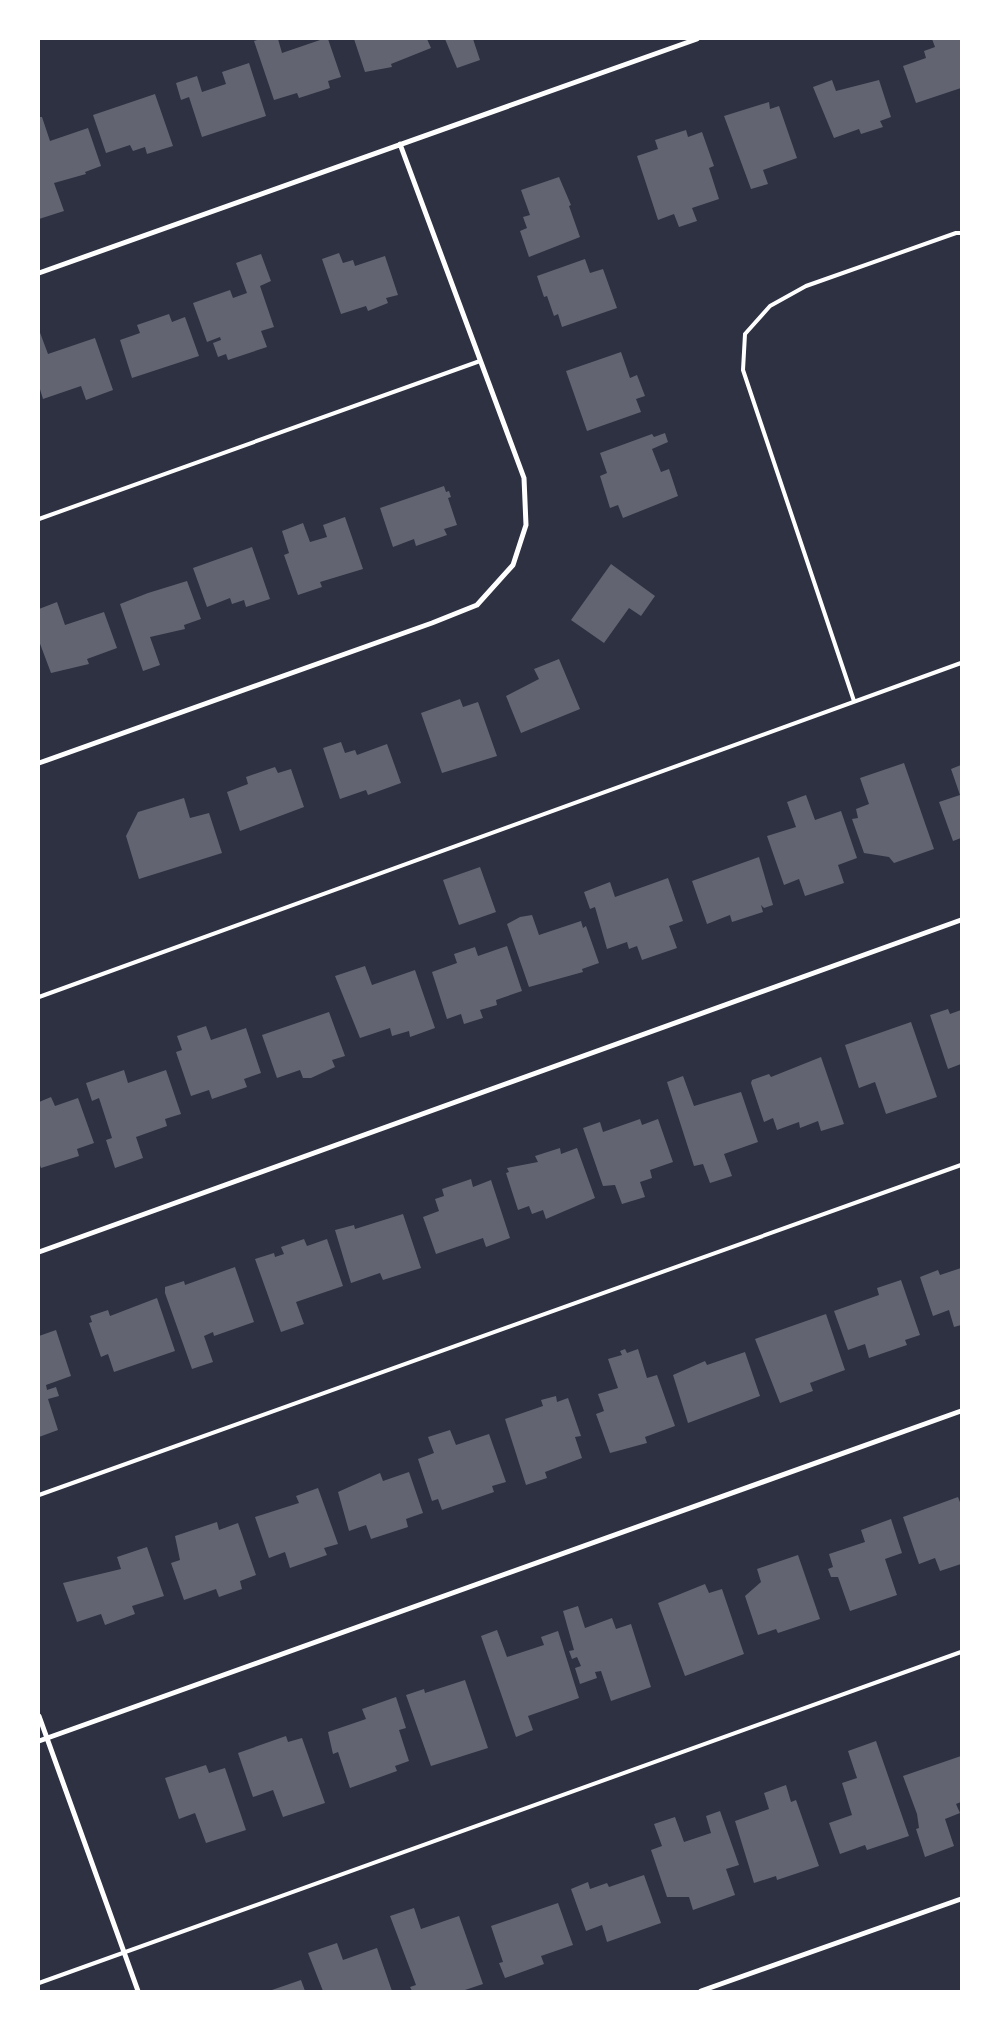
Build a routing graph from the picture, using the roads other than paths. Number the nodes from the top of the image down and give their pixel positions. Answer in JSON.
{"nodes":[{"id":1,"x":696,"y":39,"type":"edge"},
{"id":2,"x":400,"y":144,"type":"junction"},
{"id":3,"x":961,"y":234,"type":"edge"},
{"id":4,"x":39,"y":274,"type":"edge"},
{"id":5,"x":480,"y":361,"type":"junction"},
{"id":6,"x":39,"y":519,"type":"edge"},
{"id":7,"x":961,"y":663,"type":"edge"},
{"id":8,"x":854,"y":702,"type":"junction"},
{"id":9,"x":39,"y":763,"type":"edge"},
{"id":10,"x":961,"y":920,"type":"edge"},
{"id":11,"x":39,"y":997,"type":"edge"},
{"id":12,"x":961,"y":1165,"type":"edge"},
{"id":13,"x":39,"y":1252,"type":"edge"},
{"id":14,"x":961,"y":1411,"type":"edge"},
{"id":15,"x":39,"y":1496,"type":"edge"},
{"id":16,"x":961,"y":1652,"type":"edge"},
{"id":17,"x":39,"y":1716,"type":"edge"},
{"id":18,"x":47,"y":1738,"type":"junction"},
{"id":19,"x":39,"y":1741,"type":"edge"},
{"id":20,"x":961,"y":1899,"type":"edge"},
{"id":21,"x":124,"y":1952,"type":"junction"},
{"id":22,"x":39,"y":1983,"type":"edge"},
{"id":23,"x":138,"y":1991,"type":"edge"},
{"id":24,"x":701,"y":1991,"type":"edge"}],
"edges":[{"from":1,"to":2,"type":"street"},
{"from":2,"to":4,"type":"street"},
{"from":2,"to":5,"type":"street"},
{"from":3,"to":8,"type":"lane"},
{"from":5,"to":6,"type":"lane"},
{"from":5,"to":9,"type":"street"},
{"from":7,"to":8,"type":"lane"},
{"from":8,"to":11,"type":"lane"},
{"from":10,"to":13,"type":"street"},
{"from":12,"to":15,"type":"lane"},
{"from":14,"to":18,"type":"street"},
{"from":16,"to":21,"type":"lane"},
{"from":17,"to":18,"type":"street"},
{"from":18,"to":19,"type":"street"},
{"from":18,"to":21,"type":"street"},
{"from":20,"to":24,"type":"street"},
{"from":21,"to":22,"type":"lane"},
{"from":21,"to":23,"type":"street"}]}
